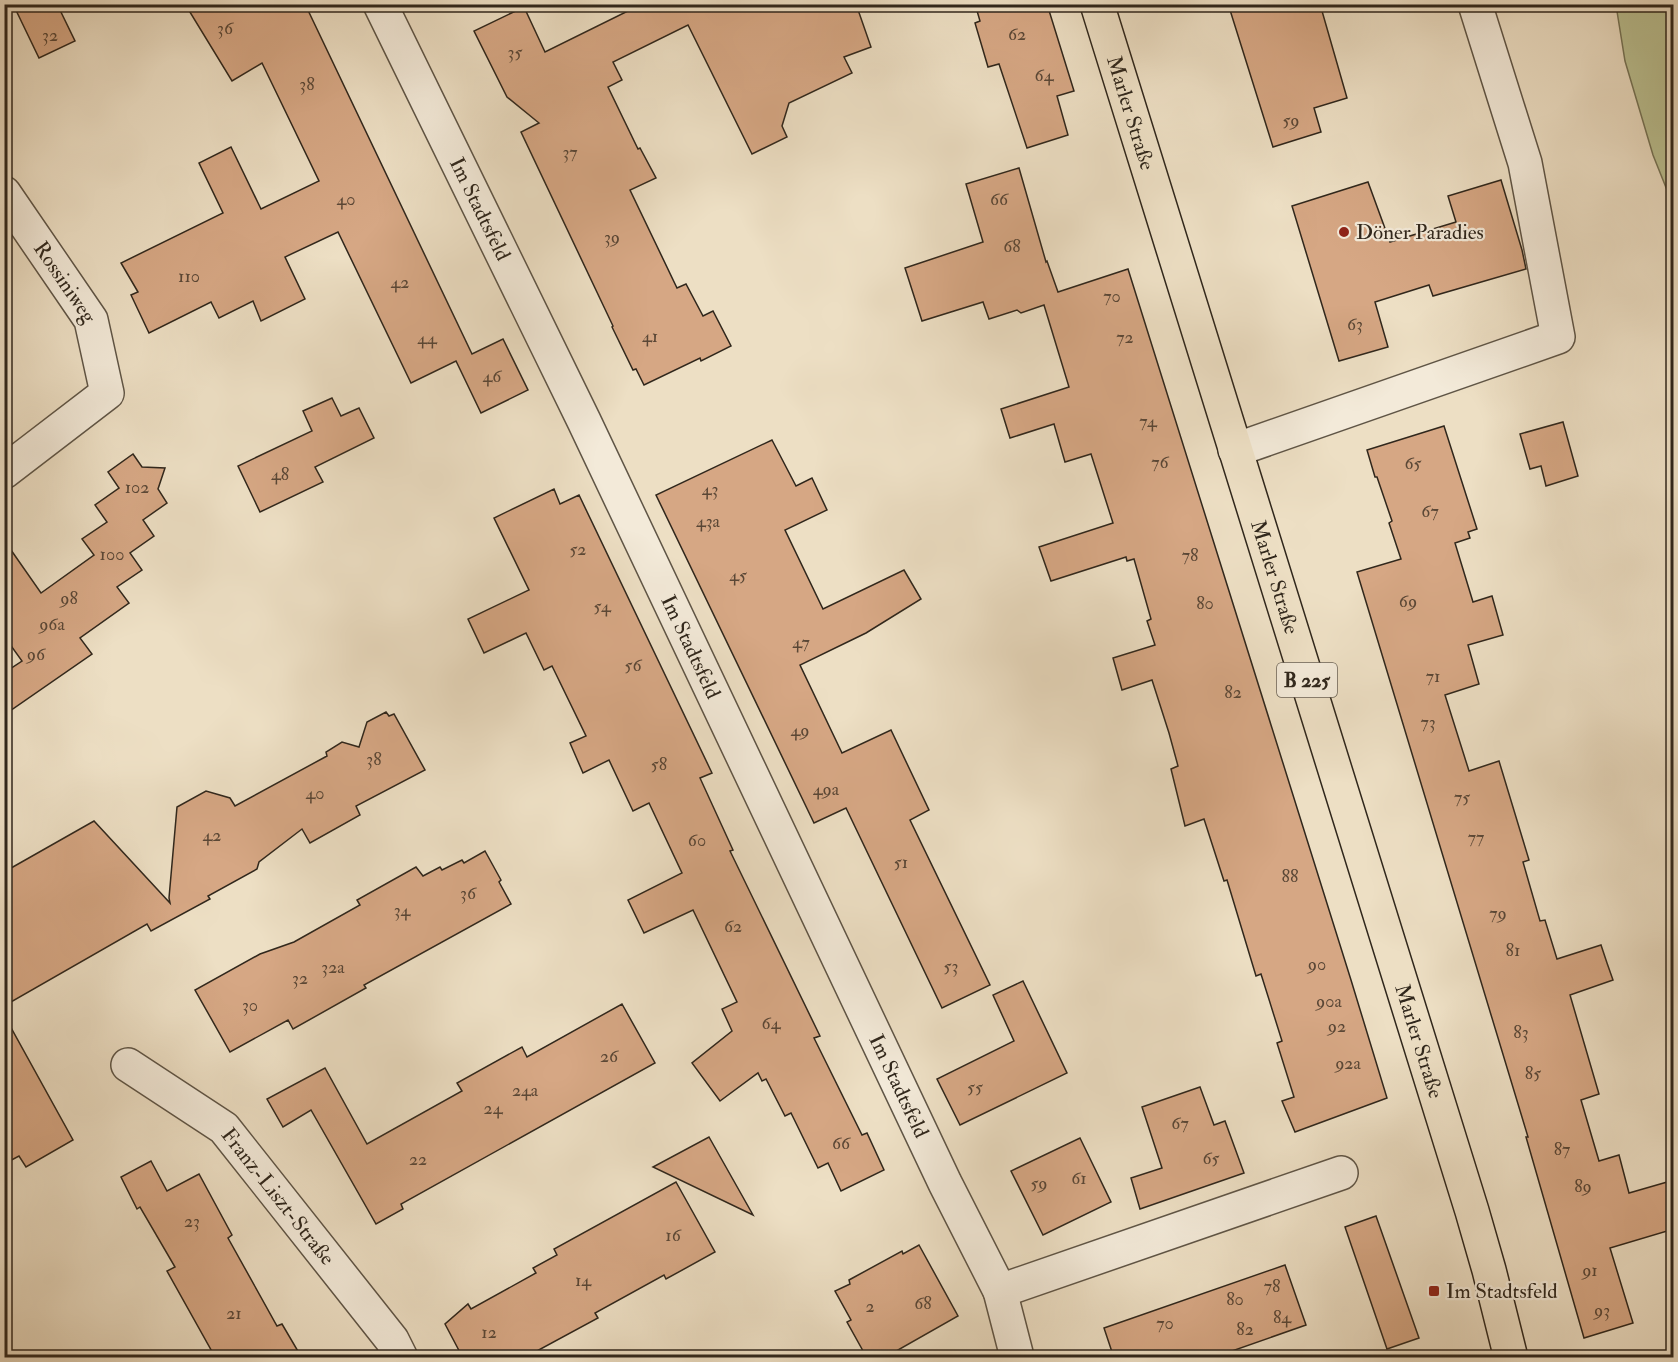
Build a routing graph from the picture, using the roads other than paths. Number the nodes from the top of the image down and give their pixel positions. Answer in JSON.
{"nodes":[{"id":1,"x":380,"y":4,"type":"edge"},
{"id":2,"x":1097,"y":4,"type":"edge"},
{"id":3,"x":1475,"y":4,"type":"edge"},
{"id":4,"x":4,"y":193,"type":"edge"},
{"id":5,"x":1235,"y":450,"type":"junction"},
{"id":6,"x":4,"y":472,"type":"edge"},
{"id":7,"x":128,"y":1065,"type":"dead end"},
{"id":8,"x":1341,"y":1173,"type":"dead end"},
{"id":9,"x":1000,"y":1291,"type":"junction"},
{"id":10,"x":401,"y":1358,"type":"edge"},
{"id":11,"x":1016,"y":1358,"type":"edge"},
{"id":12,"x":1510,"y":1358,"type":"edge"}],
"edges":[{"from":1,"to":9,"type":"street","name":"Im Stadtsfeld"},
{"from":2,"to":5,"type":"main road","name":"Marler Straße","number":"B 225"},
{"from":3,"to":5,"type":"street"},
{"from":4,"to":6,"type":"street","name":"Rossiniweg"},
{"from":5,"to":12,"type":"main road","name":"Marler Straße","number":"B 225"},
{"from":7,"to":10,"type":"street","name":"Franz-Liszt-Straße"},
{"from":8,"to":9,"type":"street"},
{"from":9,"to":11,"type":"street","name":"Im Stadtsfeld"}]}
